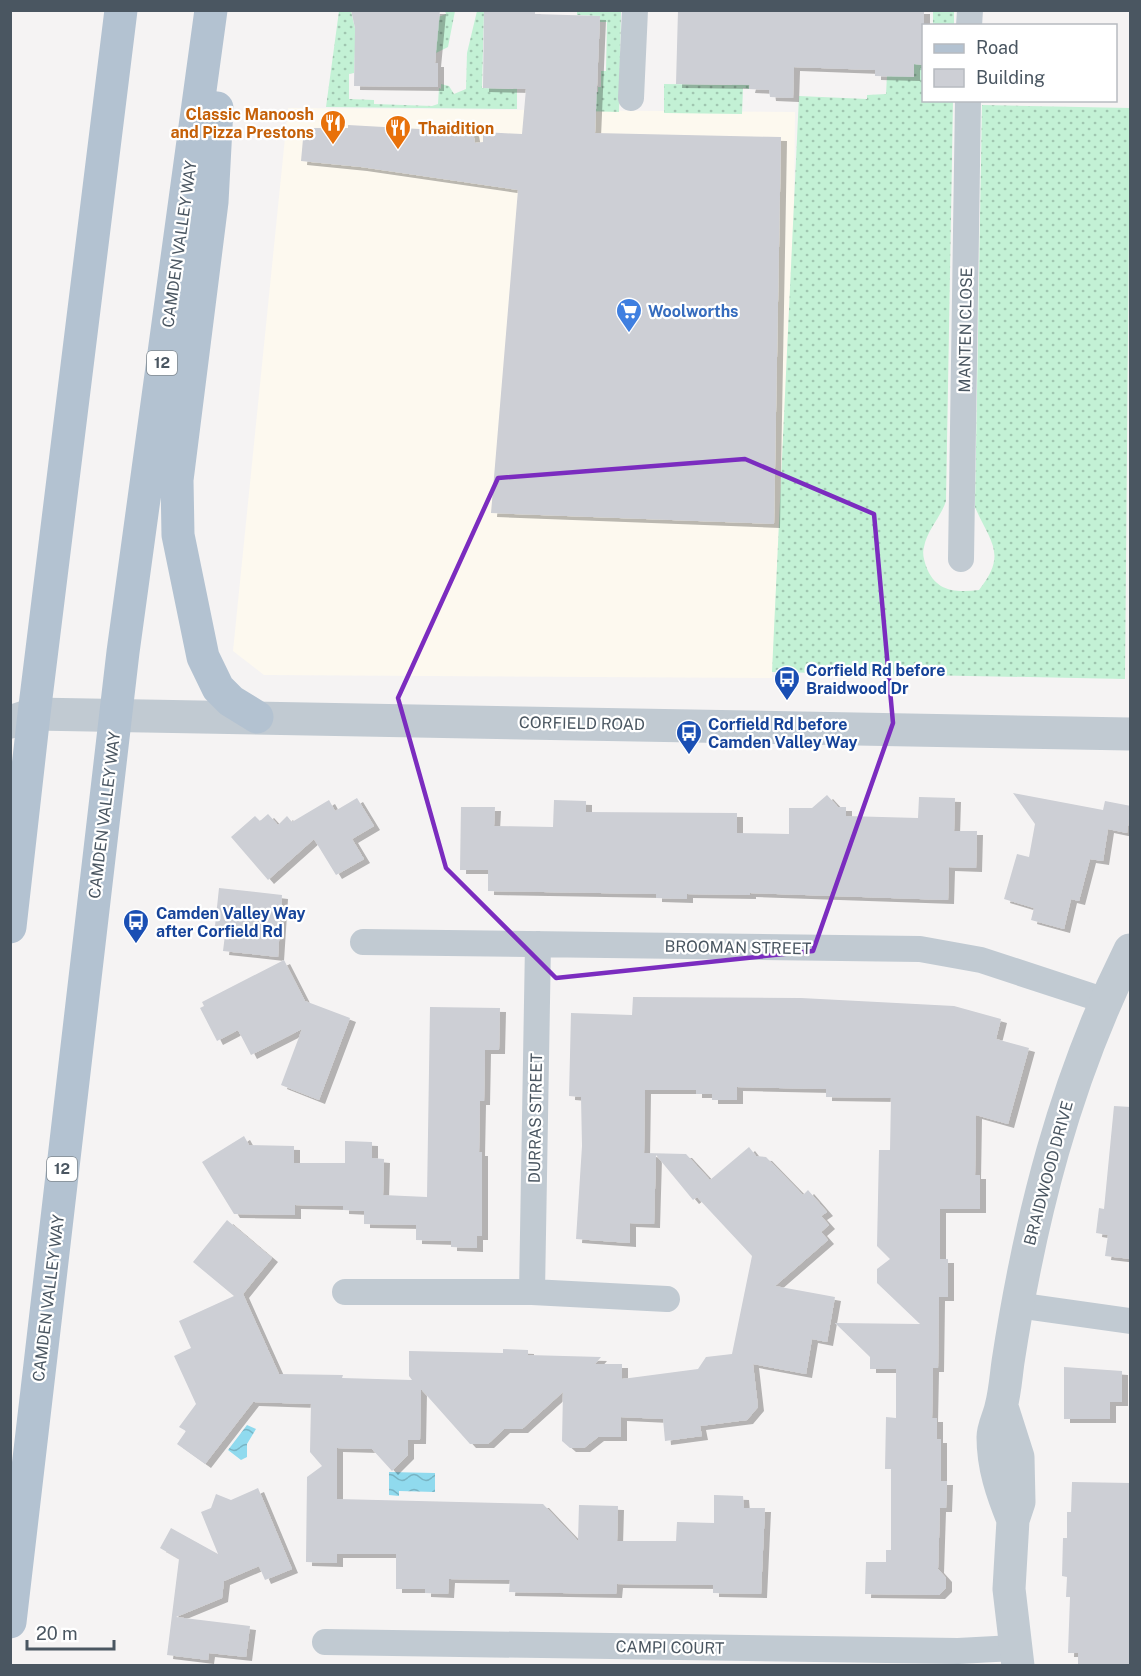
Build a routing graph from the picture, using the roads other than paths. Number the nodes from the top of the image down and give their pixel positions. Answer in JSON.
{"nodes":[{"id":1,"x":121,"y":10,"type":"edge"},
{"id":2,"x":211,"y":10,"type":"edge"},
{"id":3,"x":223,"y":10,"type":"edge"},
{"id":4,"x":635,"y":10,"type":"edge"},
{"id":5,"x":631,"y":98,"type":"dead end"},
{"id":6,"x":968,"y":102,"type":"edge"},
{"id":7,"x":961,"y":559,"type":"dead end"},
{"id":8,"x":18,"y":713,"type":"edge"},
{"id":9,"x":115,"y":715,"type":"junction"},
{"id":10,"x":257,"y":717,"type":"junction"},
{"id":11,"x":1131,"y":734,"type":"edge"},
{"id":12,"x":10,"y":927,"type":"edge"},
{"id":13,"x":363,"y":942,"type":"dead end"},
{"id":14,"x":538,"y":944,"type":"junction"},
{"id":15,"x":1131,"y":950,"type":"edge"},
{"id":16,"x":1106,"y":1001,"type":"junction"},
{"id":17,"x":345,"y":1292,"type":"dead end"},
{"id":18,"x":532,"y":1292,"type":"junction"},
{"id":19,"x":667,"y":1299,"type":"dead end"},
{"id":20,"x":1017,"y":1305,"type":"junction"},
{"id":21,"x":1131,"y":1321,"type":"edge"},
{"id":22,"x":10,"y":1622,"type":"edge"},
{"id":23,"x":325,"y":1641,"type":"dead end"},
{"id":24,"x":1016,"y":1657,"type":"edge"}],
"edges":[{"from":1,"to":8,"type":"main road"},
{"from":2,"to":9,"type":"main road","name":"CAMDEN VALLEY WAY","number":"12"},
{"from":3,"to":10,"type":"main road"},
{"from":4,"to":5,"type":"street"},
{"from":6,"to":7,"type":"street","name":"MANTEN CLOSE"},
{"from":8,"to":9,"type":"street","name":"CORFIELD ROAD"},
{"from":8,"to":12,"type":"main road"},
{"from":9,"to":10,"type":"street","name":"CORFIELD ROAD"},
{"from":9,"to":22,"type":"main road","name":"CAMDEN VALLEY WAY","number":"12"},
{"from":10,"to":11,"type":"street","name":"CORFIELD ROAD"},
{"from":13,"to":14,"type":"street","name":"BROOMAN STREET"},
{"from":14,"to":16,"type":"street","name":"BROOMAN STREET"},
{"from":14,"to":18,"type":"street","name":"DURRAS STREET"},
{"from":15,"to":16,"type":"street","name":"BRAIDWOOD DRIVE"},
{"from":16,"to":20,"type":"street","name":"BRAIDWOOD DRIVE"},
{"from":17,"to":18,"type":"street"},
{"from":18,"to":19,"type":"street"},
{"from":20,"to":21,"type":"street"},
{"from":20,"to":24,"type":"street","name":"BRAIDWOOD DRIVE"},
{"from":23,"to":24,"type":"street","name":"CAMPI COURT"}]}
